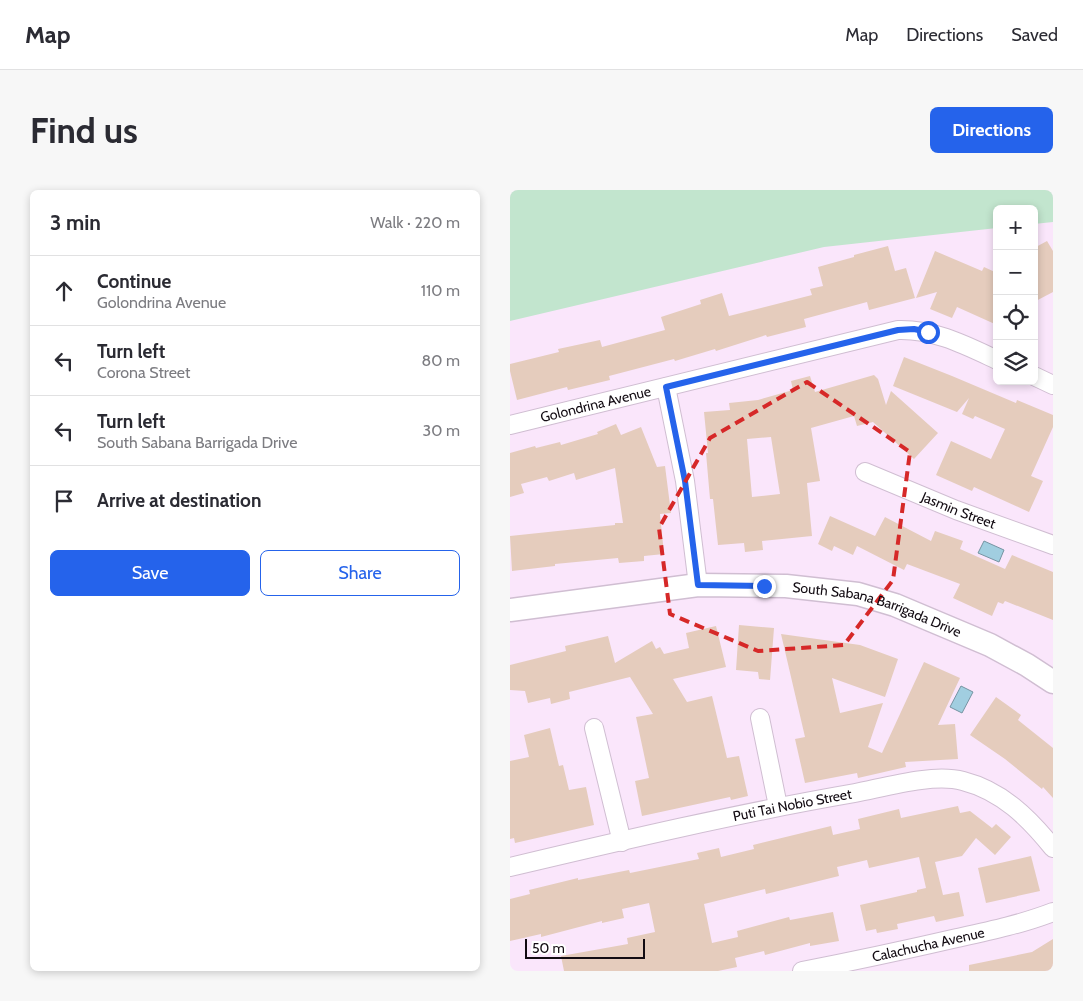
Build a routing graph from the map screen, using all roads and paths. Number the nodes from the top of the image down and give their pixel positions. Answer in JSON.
{"nodes":[{"id":1,"x":993,"y":358,"type":"edge"},
{"id":2,"x":1038,"y":378,"type":"edge"},
{"id":3,"x":1053,"y":385,"type":"edge"},
{"id":4,"x":666,"y":387,"type":"junction"},
{"id":5,"x":510,"y":425,"type":"edge"},
{"id":6,"x":865,"y":472,"type":"dead end"},
{"id":7,"x":1053,"y":545,"type":"edge"},
{"id":8,"x":698,"y":585,"type":"junction"},
{"id":9,"x":510,"y":610,"type":"edge"},
{"id":10,"x":1053,"y":682,"type":"edge"},
{"id":11,"x":760,"y":718,"type":"dead end"},
{"id":12,"x":594,"y":728,"type":"dead end"},
{"id":13,"x":778,"y":806,"type":"junction"},
{"id":14,"x":622,"y":842,"type":"junction"},
{"id":15,"x":1053,"y":848,"type":"edge"},
{"id":16,"x":510,"y":867,"type":"edge"},
{"id":17,"x":1053,"y":912,"type":"edge"},
{"id":18,"x":802,"y":971,"type":"edge"}],
"edges":[{"from":1,"to":4,"type":"street","name":"Golondrina Avenue"},
{"from":2,"to":3,"type":"street"},
{"from":4,"to":5,"type":"street","name":"Golondrina Avenue"},
{"from":4,"to":8,"type":"street"},
{"from":6,"to":7,"type":"street","name":"Jasmin Street"},
{"from":8,"to":9,"type":"main road","name":"South Sabana Barrigada Drive"},
{"from":8,"to":10,"type":"main road","name":"South Sabana Barrigada Drive"},
{"from":11,"to":13,"type":"street"},
{"from":12,"to":14,"type":"street"},
{"from":13,"to":14,"type":"street","name":"Puti Tai Nobio Street"},
{"from":13,"to":15,"type":"street","name":"Puti Tai Nobio Street"},
{"from":14,"to":16,"type":"street","name":"Puti Tai Nobio Street"},
{"from":17,"to":18,"type":"street","name":"Calachucha Avenue"}]}
